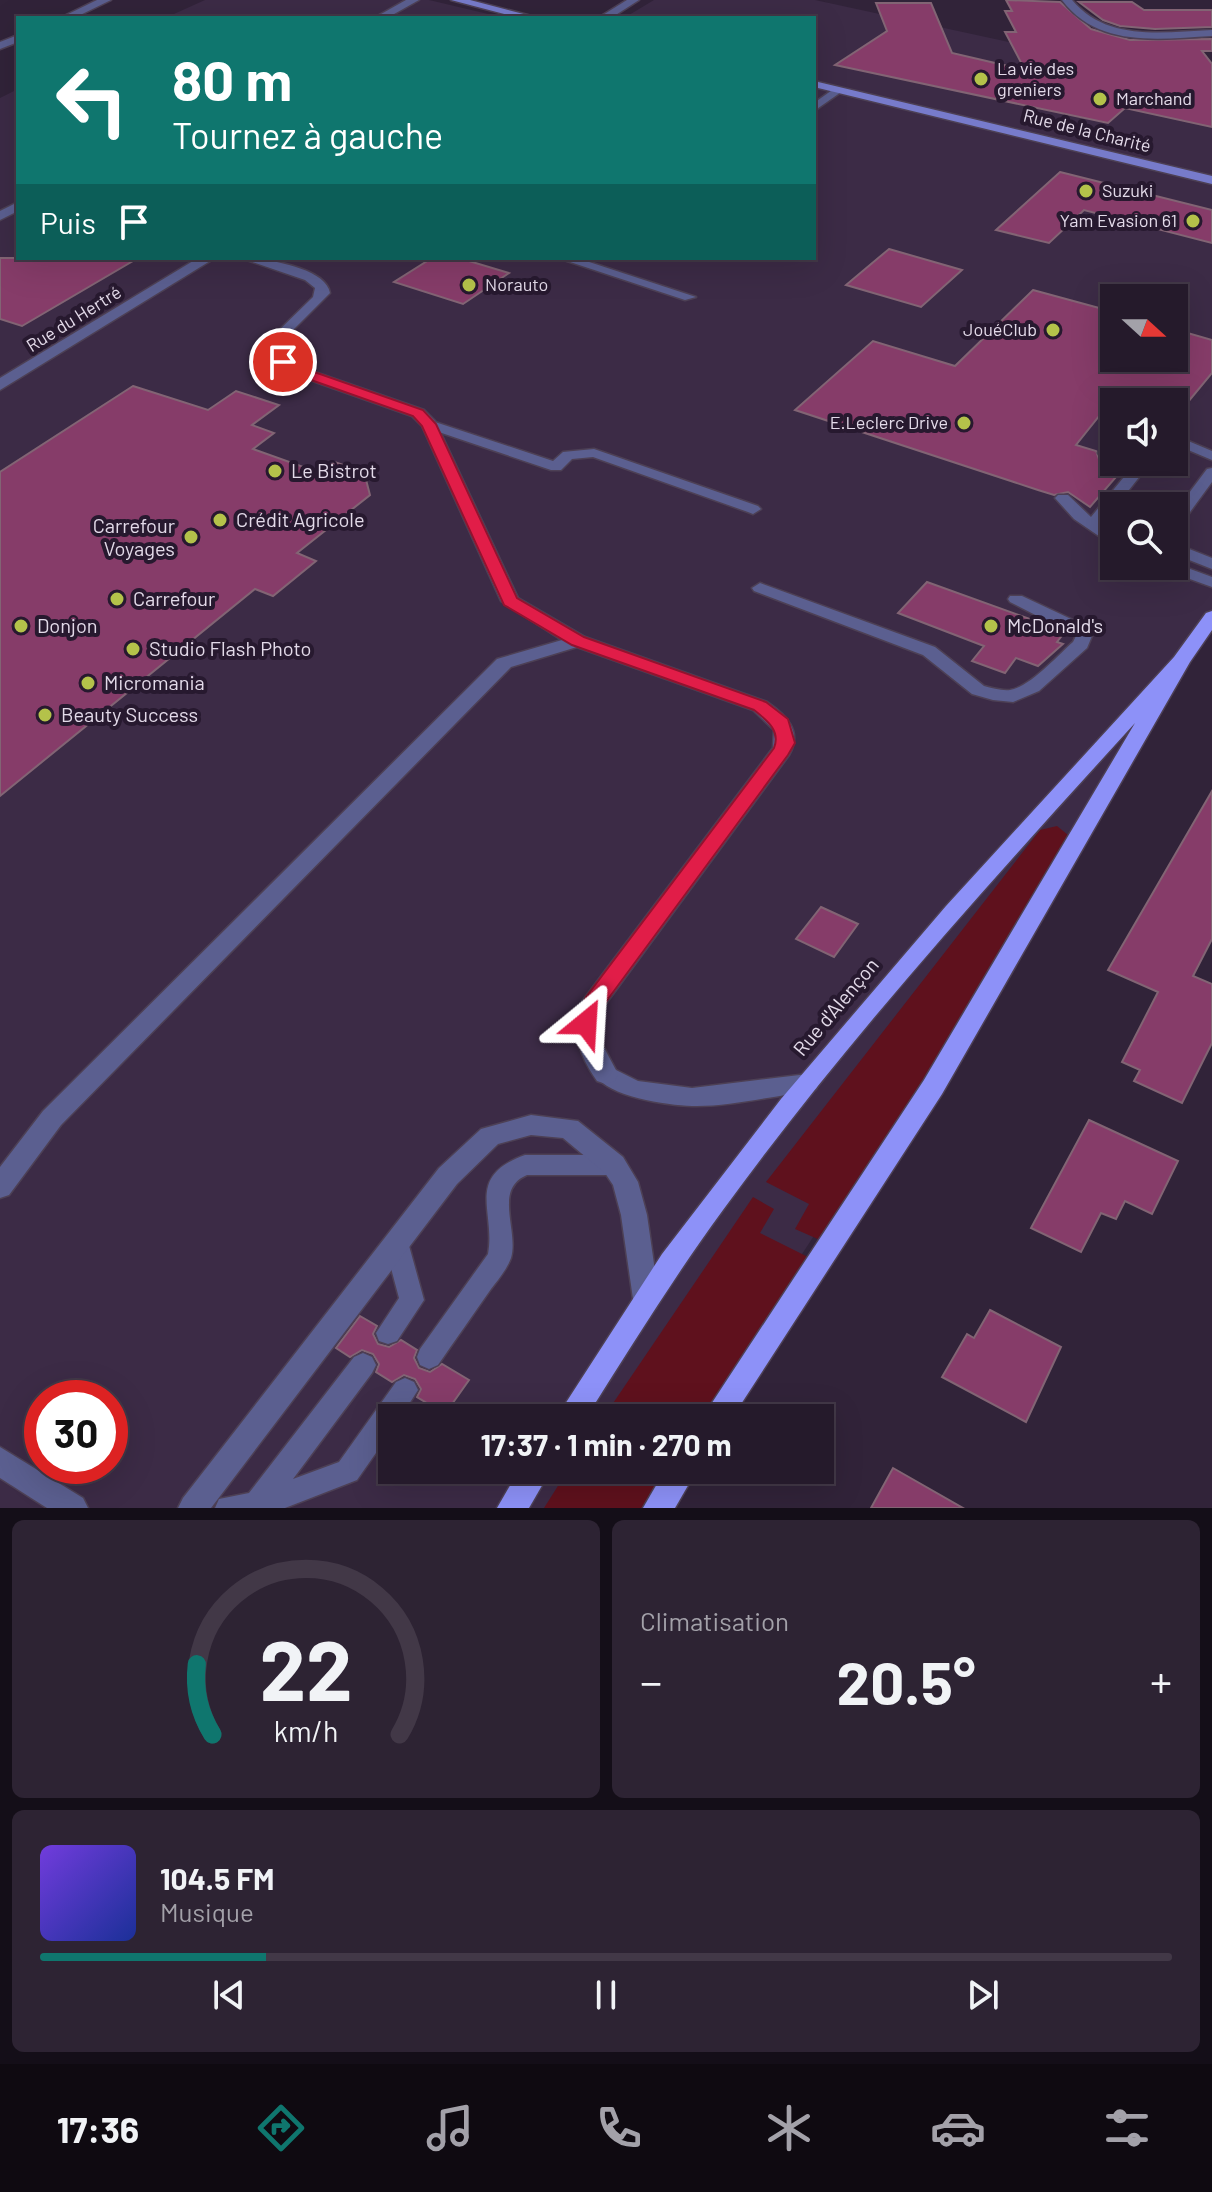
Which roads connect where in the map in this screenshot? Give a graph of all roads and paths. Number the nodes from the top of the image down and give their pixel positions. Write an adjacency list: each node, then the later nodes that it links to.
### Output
1 (106, 0): 6 (street)
2 (414, 0): 7 (street)
3 (456, 0): 8 (street)
4 (634, 0): 9 (street)
5 (1067, 0): 10 (street)
6 (70, 16)
7 (383, 16)
8 (525, 16)
9 (606, 16)
10 (1212, 33)
11 (816, 84): 12 (street, Rue de la Charité)
12 (839, 90): 13 (lane); 14 (street, Rue de la Charité)
13 (816, 107)
14 (1212, 180)
15 (205, 260): 19 (street, Rue du Hertré)
16 (255, 260): 20 (street)
17 (570, 260): 18 (lane)
18 (690, 297)
19 (3, 380)
20 (429, 424): 27 (lane); 37 (street)
21 (1188, 445): 22 (lane)
22 (1212, 456)
23 (1212, 472): 26 (lane)
24 (1133, 476): 28 (lane)
25 (1063, 498): 28 (lane)
26 (1188, 505)
27 (753, 509)
28 (1093, 525): 29 (lane)
29 (1100, 530)
30 (1188, 554): 31 (lane)
31 (1212, 564)
32 (1188, 573): 33 (lane)
33 (1212, 582)
34 (760, 588): 35 (lane)
35 (1016, 599)
36 (1212, 617): 38 (main road, Rue d'Alençon)
37 (578, 641): 39 (street); 42 (street)
38 (1181, 661): 40 (main road, Rue d'Alençon); 50 (main road, Rue d'Alençon)
39 (606, 1074): 40 (lane)
40 (808, 1083): 44 (main road, Rue d'Alençon)
41 (614, 1165): 43 (street); 44 (street); 46 (lane)
42 (0, 1187)
43 (396, 1242): 45 (lane); 56 (street)
44 (646, 1299): 49 (main road, Rue d'Alençon)
45 (388, 1333)
46 (429, 1357)
47 (363, 1365): 54 (lane)
48 (405, 1390): 54 (lane)
49 (579, 1404)
50 (725, 1404)
51 (0, 1461): 55 (street)
52 (527, 1484): 58 (main road)
53 (673, 1484): 59 (main road)
54 (256, 1506): 57 (lane)
55 (73, 1508)
56 (193, 1508)
57 (228, 1508)
58 (512, 1508)
59 (658, 1508)

